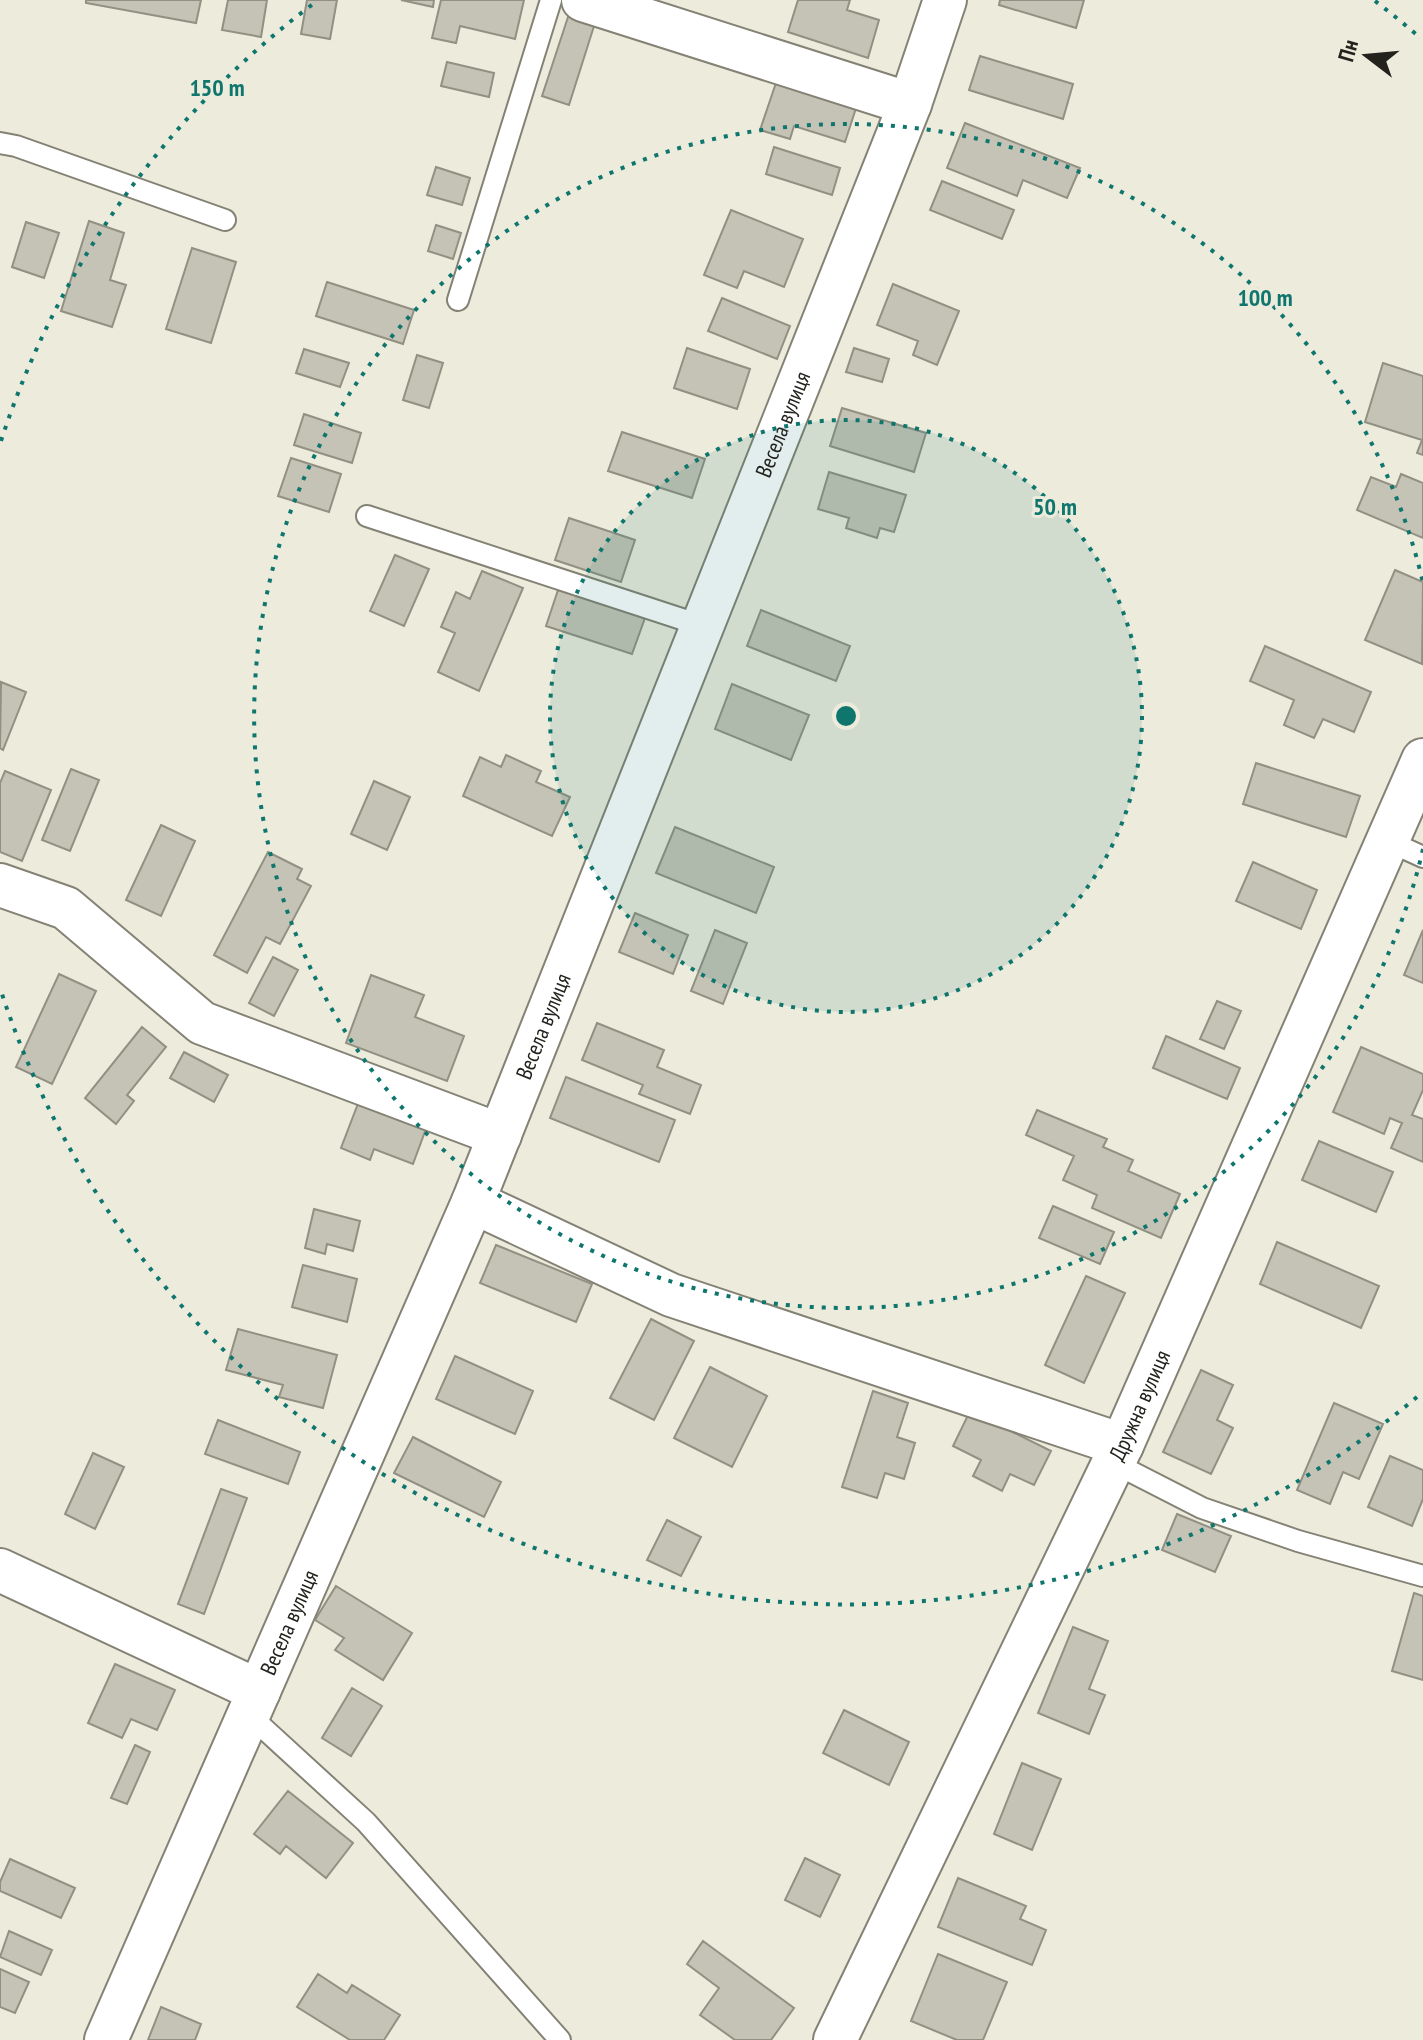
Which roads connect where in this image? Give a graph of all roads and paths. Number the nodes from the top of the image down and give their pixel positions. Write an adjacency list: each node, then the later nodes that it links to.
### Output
1 (551, 0): 7 (lane)
2 (583, 0): 4 (street)
3 (945, 0): 4 (street, Весела вулиця)
4 (910, 104): 9 (street, Весела вулиця)
5 (0, 143): 6 (lane)
6 (225, 220)
7 (458, 300)
8 (367, 516): 9 (lane)
9 (703, 626): 13 (street, Весела вулиця)
10 (1423, 760): 11 (street, Дружна вулиця)
11 (1406, 849): 15 (street, Дружна вулиця)
12 (0, 885): 13 (street)
13 (500, 1135): 14 (street, Весела вулиця)
14 (473, 1202): 15 (street); 18 (street, Весела вулиця)
15 (1118, 1454): 17 (lane); 21 (street, Дружна вулиця)
16 (0, 1570): 18 (street)
17 (1423, 1576)
18 (254, 1702): 19 (street, Весела вулиця); 20 (lane)
19 (106, 2040)
20 (560, 2040)
21 (835, 2040)

